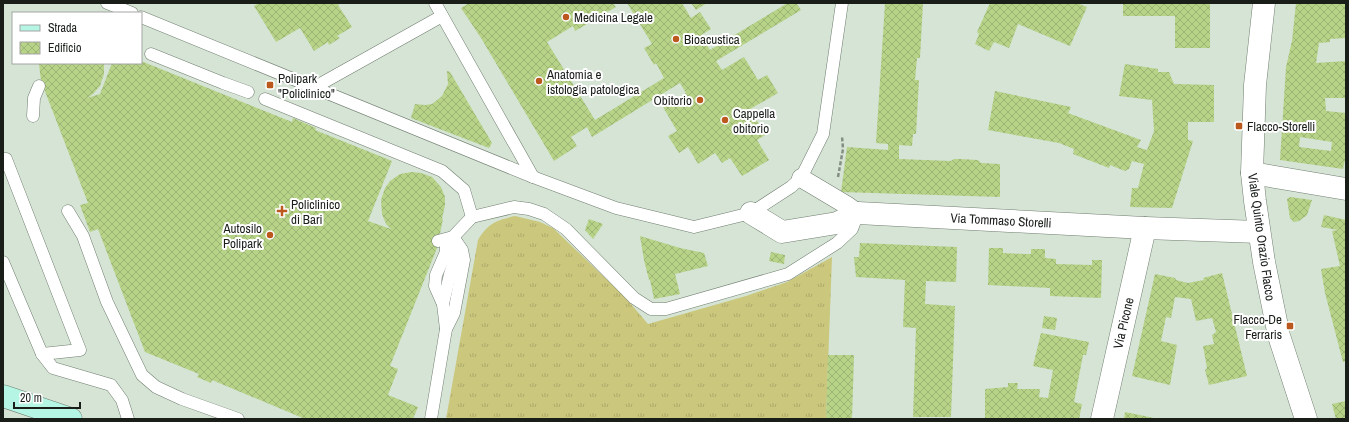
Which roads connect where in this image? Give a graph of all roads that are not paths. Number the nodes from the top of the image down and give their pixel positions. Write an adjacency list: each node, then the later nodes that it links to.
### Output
1 (107, 3): 5 (lane)
2 (434, 3): 6 (lane)
3 (842, 3): 17 (lane)
4 (1264, 3): 15 (street, Viale Quinto Orazio Flacco)
5 (130, 12)
6 (442, 16): 10 (lane); 16 (lane)
7 (142, 17): 10 (lane)
8 (151, 54): 11 (lane)
9 (39, 86): 13 (lane)
10 (315, 87): 16 (lane)
11 (248, 92)
12 (265, 98): 22 (lane)
13 (34, 116)
14 (3, 159): 28 (lane)
15 (1252, 173): 18 (street); 24 (street, Viale Quinto Orazio Flacco)
16 (533, 177): 20 (lane)
17 (801, 178): 20 (lane); 21 (street)
18 (1346, 189)
19 (68, 211): 32 (lane)
20 (751, 213): 21 (street, Via Tommaso Storelli)
21 (858, 213): 22 (lane); 23 (street, Via Tommaso Storelli)
22 (472, 217): 25 (lane)
23 (1145, 228): 24 (street, Via Tommaso Storelli); 34 (street, Via Picone)
24 (1259, 232): 35 (street, Viale Quinto Orazio Flacco)
25 (446, 239): 27 (lane); 27 (lane)
26 (3, 262): 28 (lane)
27 (446, 329): 33 (lane)
28 (42, 354): 31 (lane)
29 (3, 396): 30 (main road)
30 (71, 419)
31 (128, 419)
32 (238, 419)
33 (431, 419)
34 (1102, 419)
35 (1306, 419)

